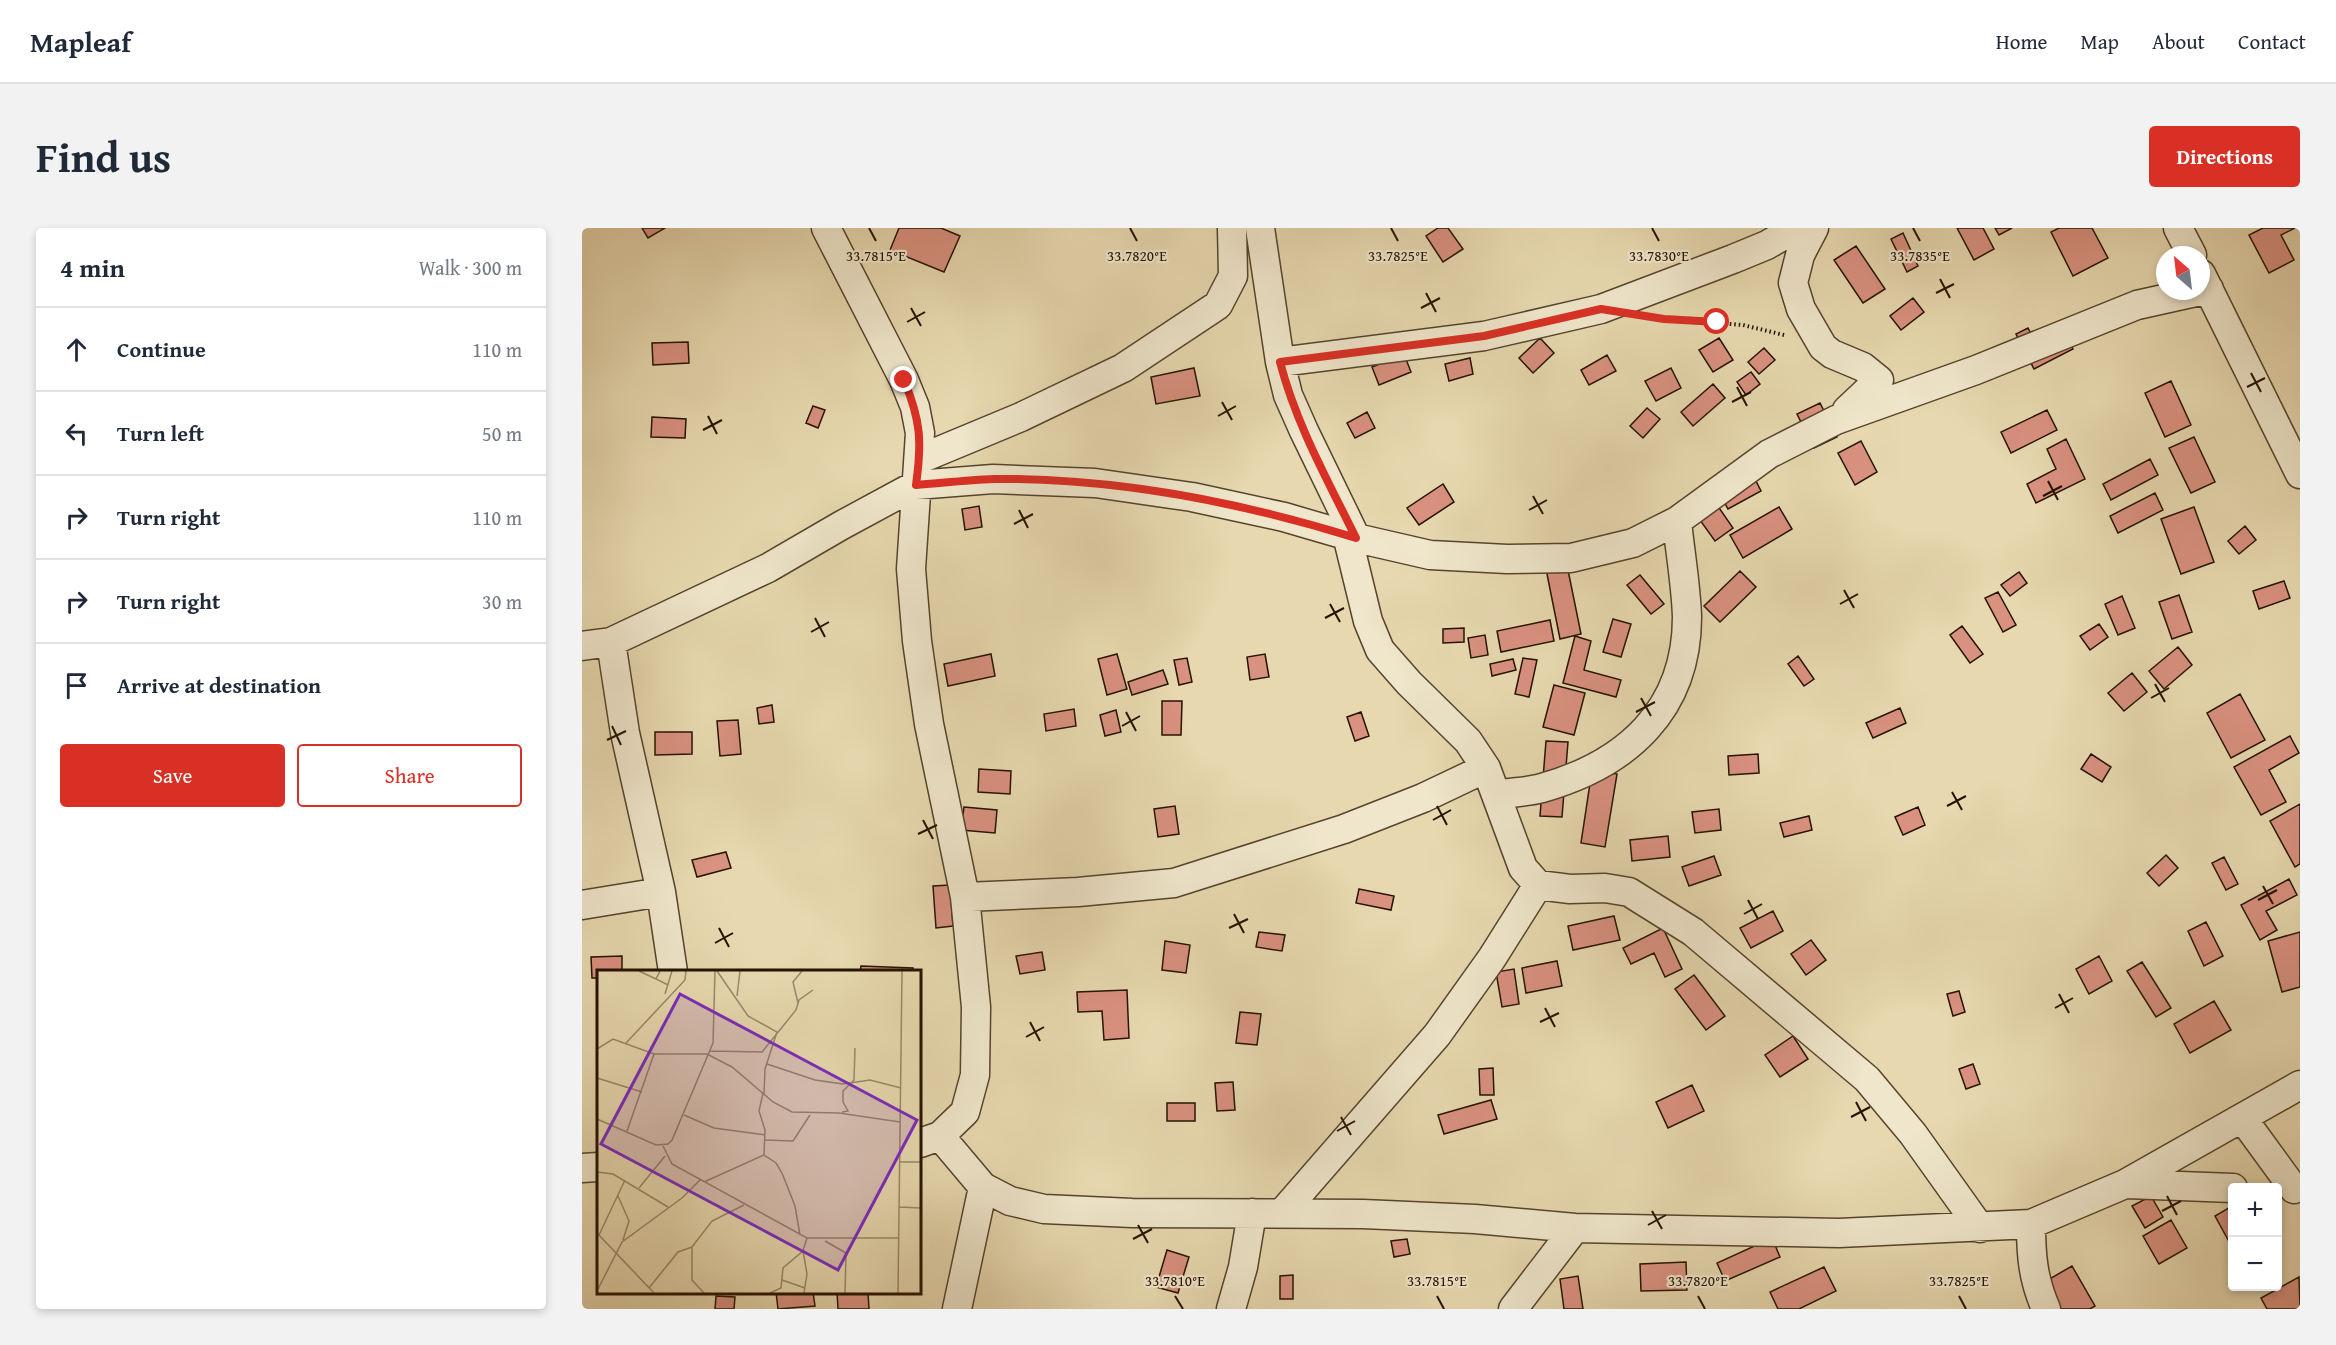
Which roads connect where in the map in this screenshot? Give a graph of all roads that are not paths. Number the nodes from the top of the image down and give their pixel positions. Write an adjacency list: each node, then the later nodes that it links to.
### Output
1 (826, 228): 12 (street)
2 (1232, 228): 12 (street)
3 (1260, 228): 10 (street)
4 (1796, 228): 10 (street)
5 (1814, 228): 11 (street)
6 (2178, 228): 7 (street)
7 (2187, 246)
8 (2210, 291): 13 (street)
9 (2156, 298): 11 (street)
10 (1280, 362): 15 (street)
11 (1836, 420): 14 (street)
12 (918, 472): 15 (street); 16 (street); 22 (street)
13 (2300, 474)
14 (1677, 521): 15 (street); 19 (street)
15 (1352, 537): 18 (street)
16 (611, 642): 17 (street); 21 (street)
17 (582, 646)
18 (1486, 768): 19 (street); 22 (street)
19 (1497, 795): 20 (street)
20 (1538, 885): 35 (street); 38 (street)
21 (661, 892): 23 (street); 24 (street)
22 (965, 897): 27 (street)
23 (582, 905)
24 (673, 970)
25 (2300, 1085): 26 (street)
26 (2243, 1119): 30 (street); 33 (street)
27 (930, 1139): 31 (street)
28 (597, 1167): 29 (street)
29 (582, 1168)
30 (2125, 1184): 32 (street); 36 (street)
31 (983, 1187): 34 (street); 39 (street)
32 (2228, 1188)
33 (2290, 1194)
34 (1252, 1213): 35 (street); 40 (street)
35 (1282, 1213): 37 (street)
36 (2031, 1224): 38 (street); 42 (street)
37 (1575, 1228): 38 (street); 41 (street)
38 (1980, 1228)
39 (957, 1309)
40 (1231, 1309)
41 (1513, 1309)
42 (2046, 1309)

